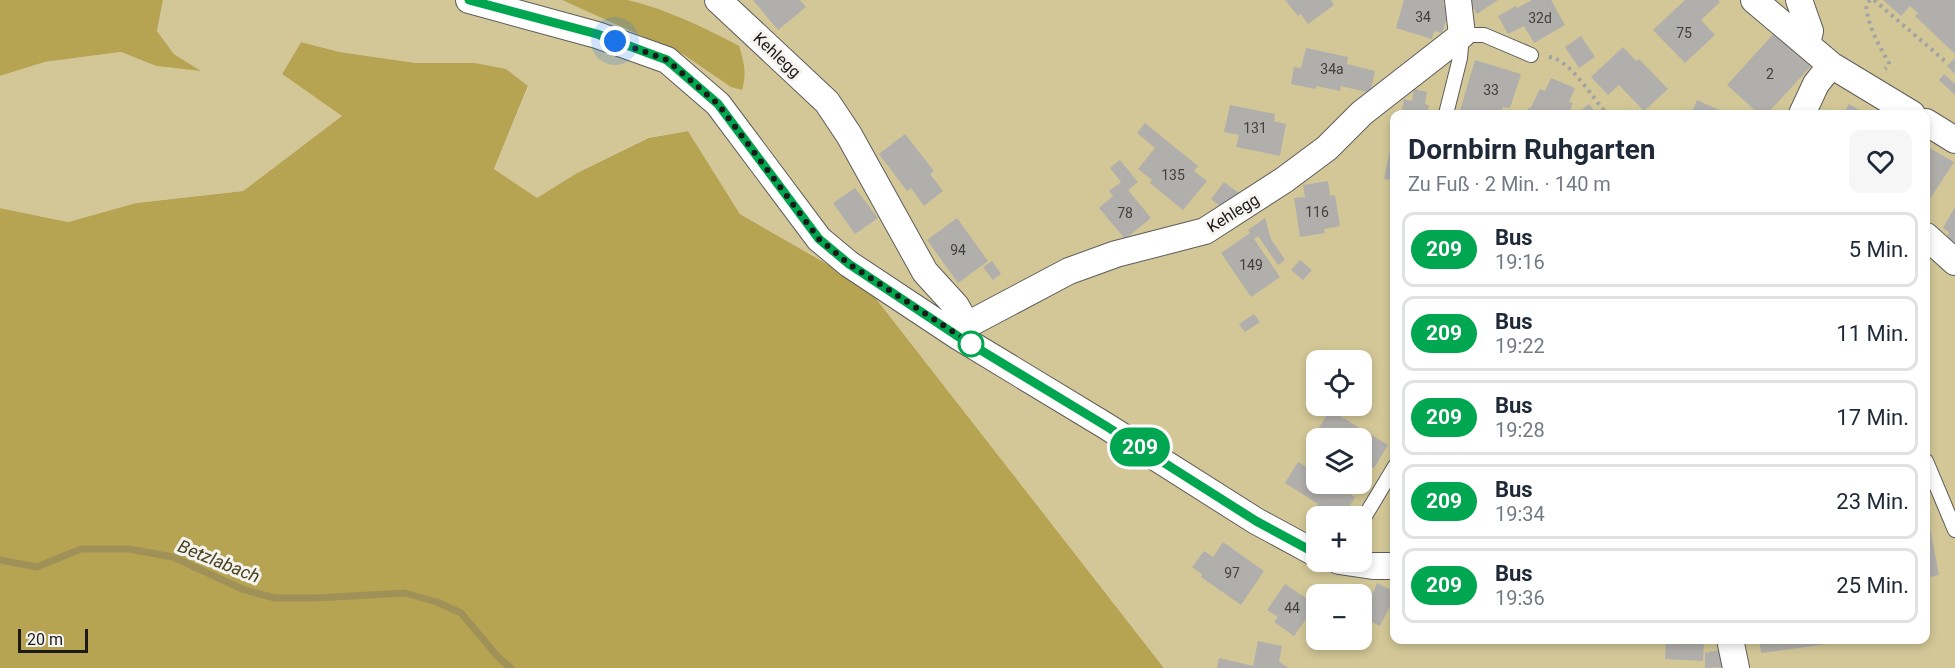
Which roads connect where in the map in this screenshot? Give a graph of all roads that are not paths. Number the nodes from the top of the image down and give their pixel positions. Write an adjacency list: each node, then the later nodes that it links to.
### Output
1 (469, 0): 17 (street, Kehlegg)
2 (718, 0): 17 (street, Kehlegg)
3 (1458, 0): 6 (street)
4 (1754, 0): 7 (street)
5 (1799, 0): 7 (street)
6 (1462, 35): 8 (lane); 10 (lane); 17 (street, Kehlegg)
7 (1807, 44): 9 (street)
8 (1532, 56)
9 (1831, 65): 11 (street); 12 (street)
10 (1447, 110)
11 (1804, 110)
12 (1905, 110)
13 (1930, 124): 14 (street)
14 (1955, 140)
15 (1930, 240): 16 (street)
16 (1955, 262)
17 (963, 331): 22 (street, Kehlegg)
18 (1930, 471): 21 (lane)
19 (1390, 474): 20 (lane)
20 (1371, 506)
21 (1955, 530)
22 (1306, 548)
23 (1372, 566): 24 (street)
24 (1390, 566)
25 (1731, 644): 26 (street)
26 (1736, 668)

